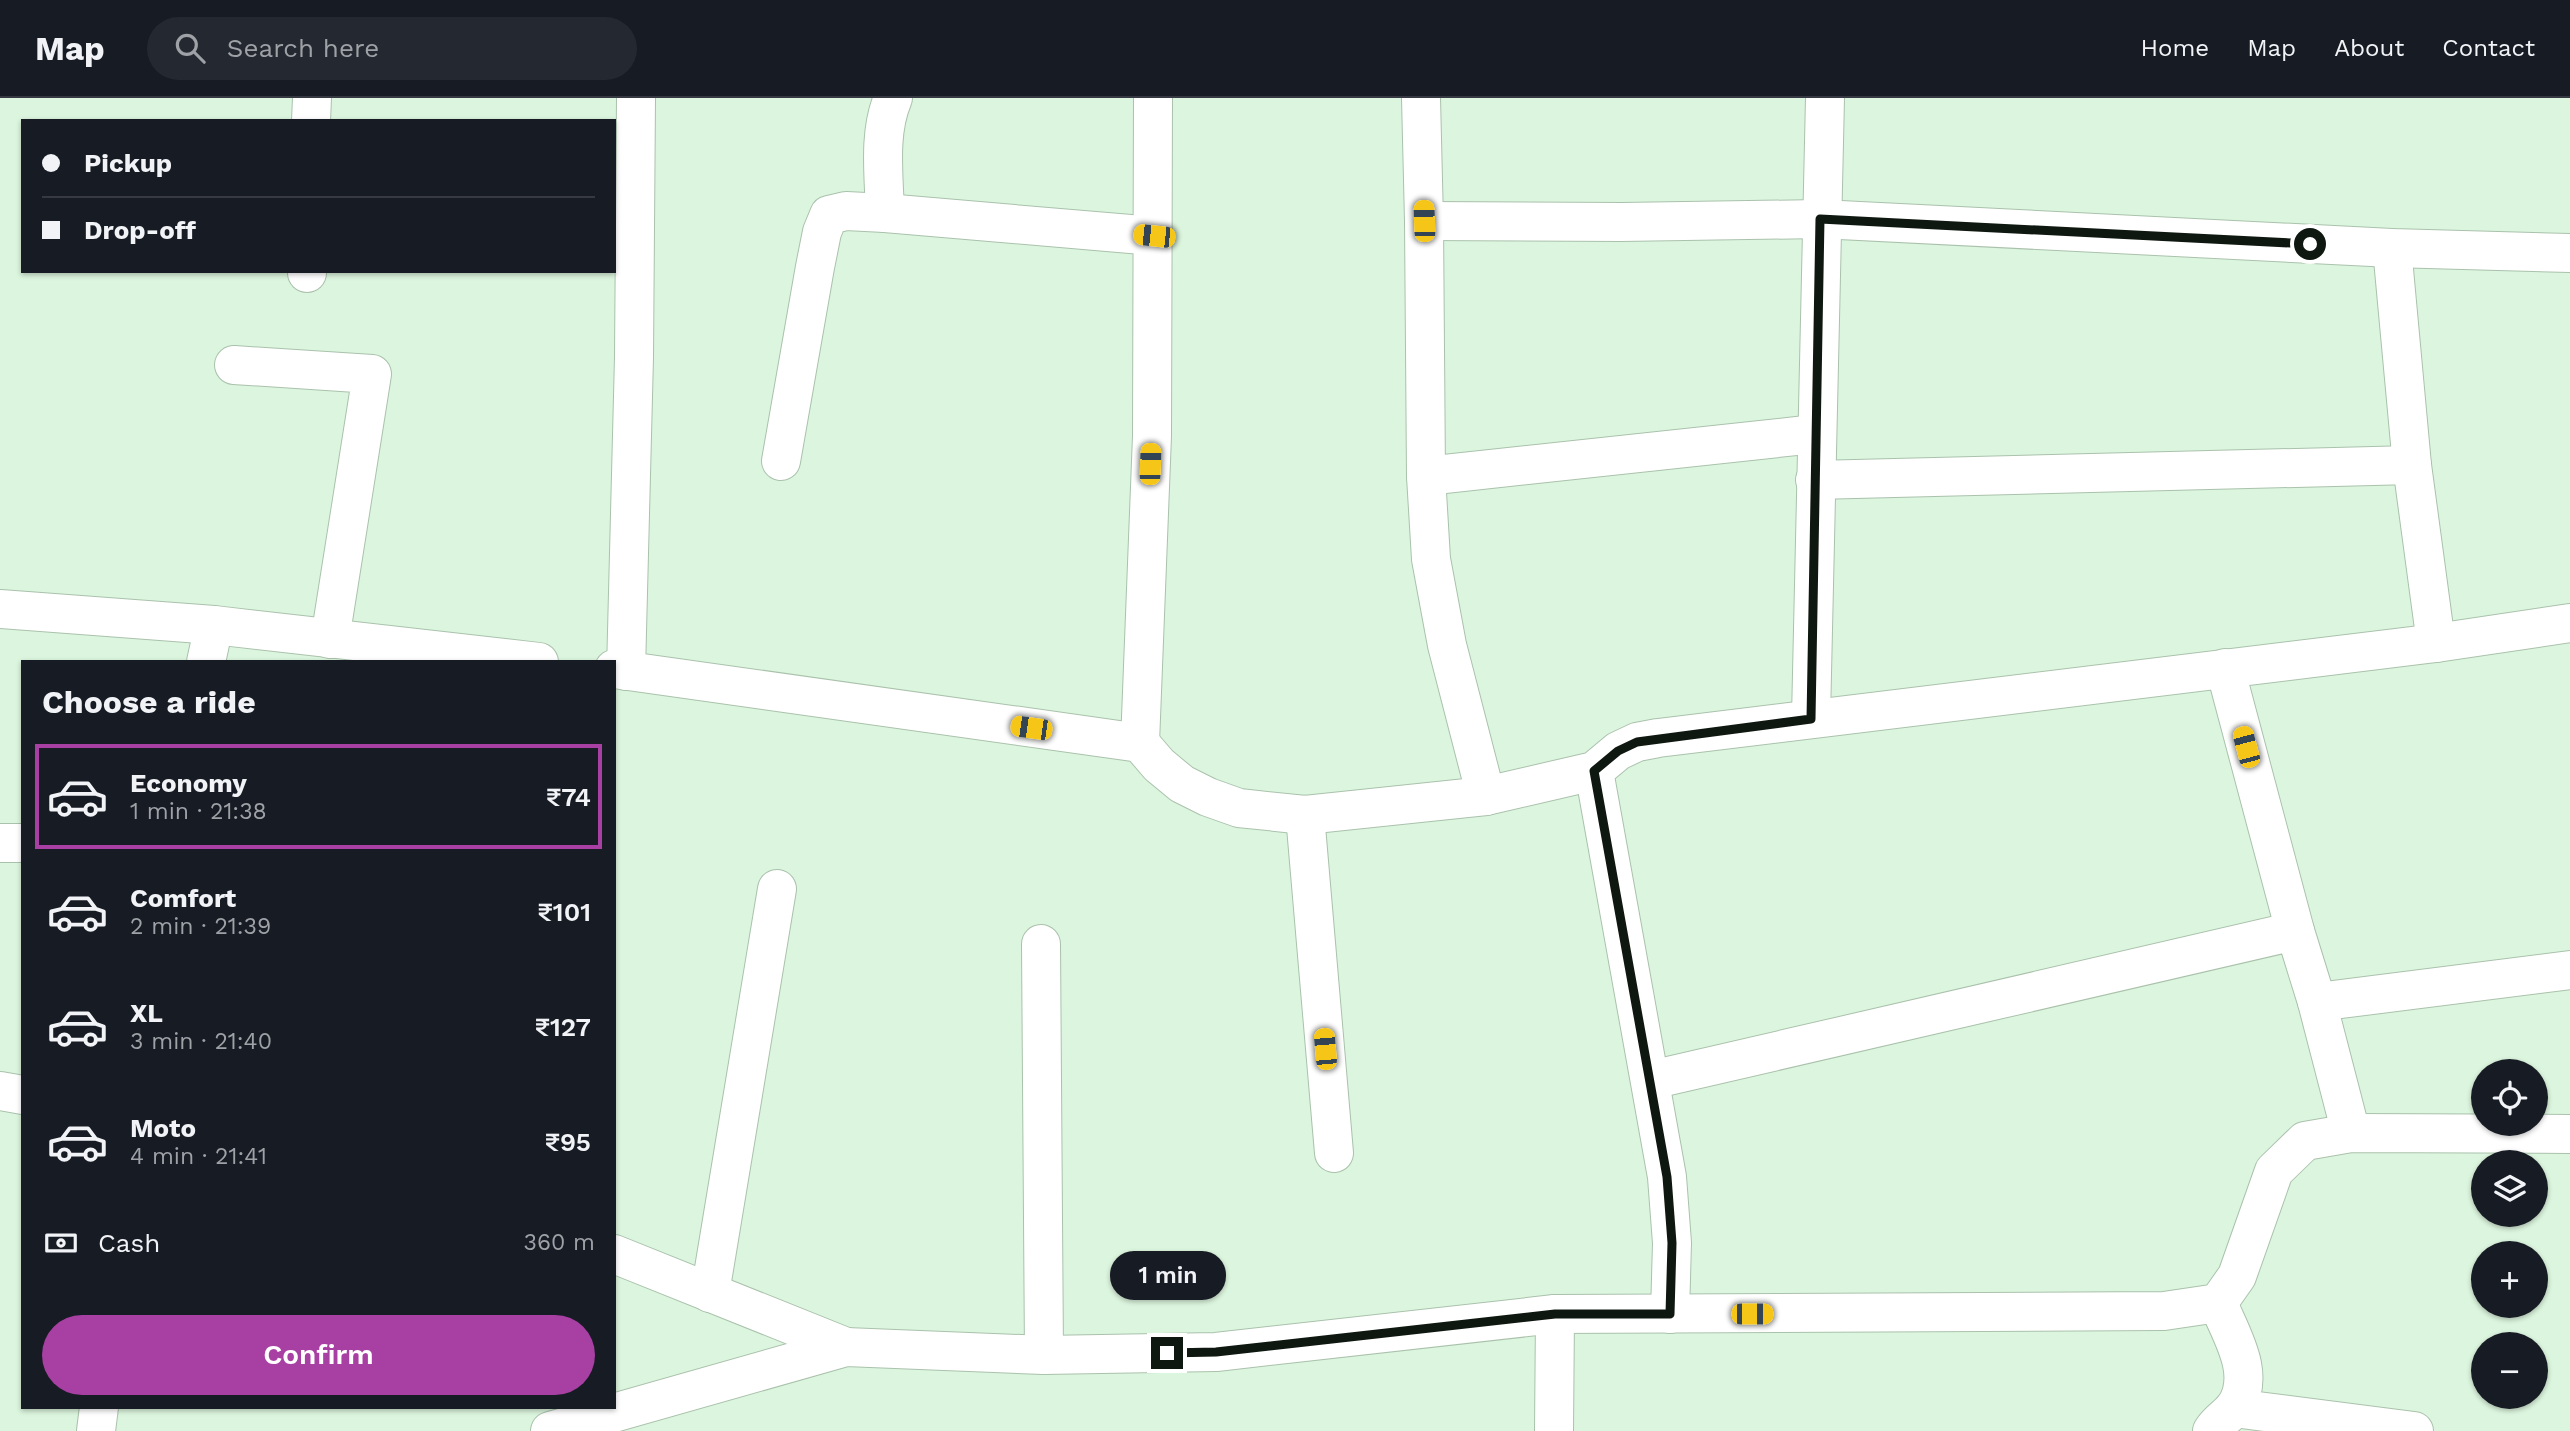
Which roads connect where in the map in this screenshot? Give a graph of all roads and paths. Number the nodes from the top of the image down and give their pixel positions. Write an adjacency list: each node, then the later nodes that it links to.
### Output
1 (312, 98): 7 (street)
2 (636, 98): 27 (street)
3 (893, 98): 8 (street)
4 (1153, 98): 11 (street)
5 (1421, 98): 10 (street)
6 (1825, 98): 9 (street)
7 (311, 119)
8 (885, 213): 11 (street); 16 (street)
9 (1820, 219): 10 (street); 12 (street); 15 (street)
10 (1424, 221): 18 (street)
11 (1154, 236): 29 (street)
12 (2392, 248): 13 (street); 17 (street)
13 (2570, 253)
14 (234, 365): 22 (street)
15 (1815, 434): 18 (street); 19 (street)
16 (781, 461)
17 (2412, 466): 19 (street); 24 (street)
18 (1426, 476): 31 (street)
19 (1815, 480): 28 (street)
20 (0, 609): 23 (street)
21 (2570, 623): 24 (street)
22 (330, 639): 23 (street); 25 (street)
23 (210, 643)
24 (2436, 643): 26 (street)
25 (521, 660)
26 (2225, 667): 28 (street); 36 (street)
27 (620, 670): 29 (street)
28 (1811, 719): 30 (street)
29 (1140, 743): 32 (street)
30 (1594, 771): 31 (street); 40 (street)
31 (1486, 796): 32 (street)
32 (1305, 815): 45 (street)
33 (21, 843): 34 (street)
34 (0, 844)
35 (777, 889): 47 (street)
36 (2295, 931): 39 (street); 40 (street)
37 (1041, 944): 52 (street)
38 (2570, 970): 39 (street)
39 (2317, 1002): 43 (street)
40 (1651, 1080): 50 (street)
41 (0, 1091): 42 (street)
42 (21, 1095)
43 (2351, 1133): 44 (street); 48 (street)
44 (2570, 1134)
45 (1334, 1153)
46 (616, 1255): 47 (street)
47 (710, 1293): 51 (street)
48 (2218, 1303): 50 (street); 54 (street)
49 (1555, 1314): 50 (street); 52 (street); 57 (street)
50 (1670, 1314)
51 (846, 1347): 52 (street); 56 (street)
52 (1044, 1355)
53 (99, 1409): 55 (street)
54 (2223, 1419): 58 (street)
55 (96, 1431)
56 (550, 1431)
57 (1554, 1431)
58 (2414, 1431)

